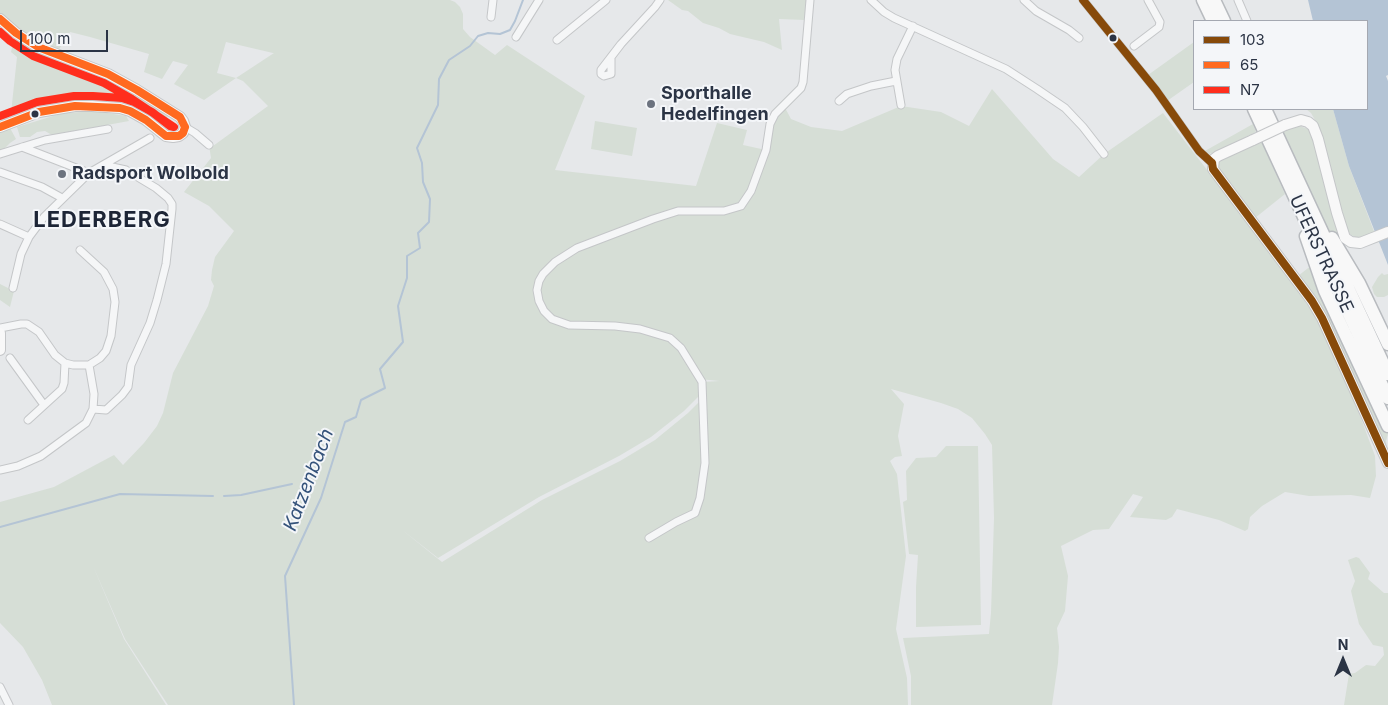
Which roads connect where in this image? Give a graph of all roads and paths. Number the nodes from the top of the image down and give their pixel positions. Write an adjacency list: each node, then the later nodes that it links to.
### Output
1 (492, 0): 13 (street)
2 (538, 0): 19 (street)
3 (606, 0): 21 (street)
4 (660, 0): 23 (street)
5 (810, 0): 64 (street)
6 (871, 0): 18 (street)
7 (1024, 0): 20 (street)
8 (1148, 0): 22 (street)
9 (1203, 0): 15 (highway)
10 (1214, 0): 16 (highway)
11 (1238, 0): 17 (street)
12 (1086, 1): 37 (street)
13 (492, 17)
14 (0, 19): 30 (street)
15 (1213, 20)
16 (1224, 20)
17 (1247, 20)
18 (913, 26): 24 (street); 36 (street)
19 (516, 37)
20 (1079, 38)
21 (557, 40)
22 (1134, 46)
23 (611, 57)
24 (896, 81): 25 (street); 26 (street)
25 (838, 101)
26 (901, 105)
27 (1254, 110): 43 (highway, UFERSTRASSE)
28 (1265, 110): 41 (highway, UFERSTRASSE)
29 (0, 127): 30 (street)
30 (185, 127): 33 (street)
31 (108, 129): 34 (street)
32 (150, 138): 38 (street)
33 (210, 145)
34 (21, 147): 35 (street); 40 (street)
35 (0, 154)
36 (1104, 154)
37 (1212, 163): 45 (street, bridge); 62 (street)
38 (103, 165): 40 (street); 59 (street)
39 (0, 172): 42 (street)
40 (89, 173): 42 (street)
41 (1300, 185): 51 (highway); 56 (highway, UFERSTRASSE)
42 (62, 198): 46 (street)
43 (1298, 204): 57 (highway, UFERSTRASSE); 61 (highway)
44 (0, 224): 46 (street)
45 (1388, 232)
46 (29, 237): 48 (street)
47 (80, 250): 55 (street)
48 (13, 288)
49 (0, 328): 54 (street)
50 (0, 333): 52 (street)
51 (1388, 344)
52 (0, 350)
53 (10, 358): 58 (street)
54 (65, 363): 55 (street); 58 (street)
55 (89, 365): 59 (street)
56 (1388, 374)
57 (1388, 398)
58 (44, 405): 60 (street)
59 (93, 409): 63 (street)
60 (28, 420)
61 (1388, 426)
62 (1388, 463)
63 (0, 470)
64 (649, 538)
65 (0, 687): 66 (street)
66 (9, 705)

